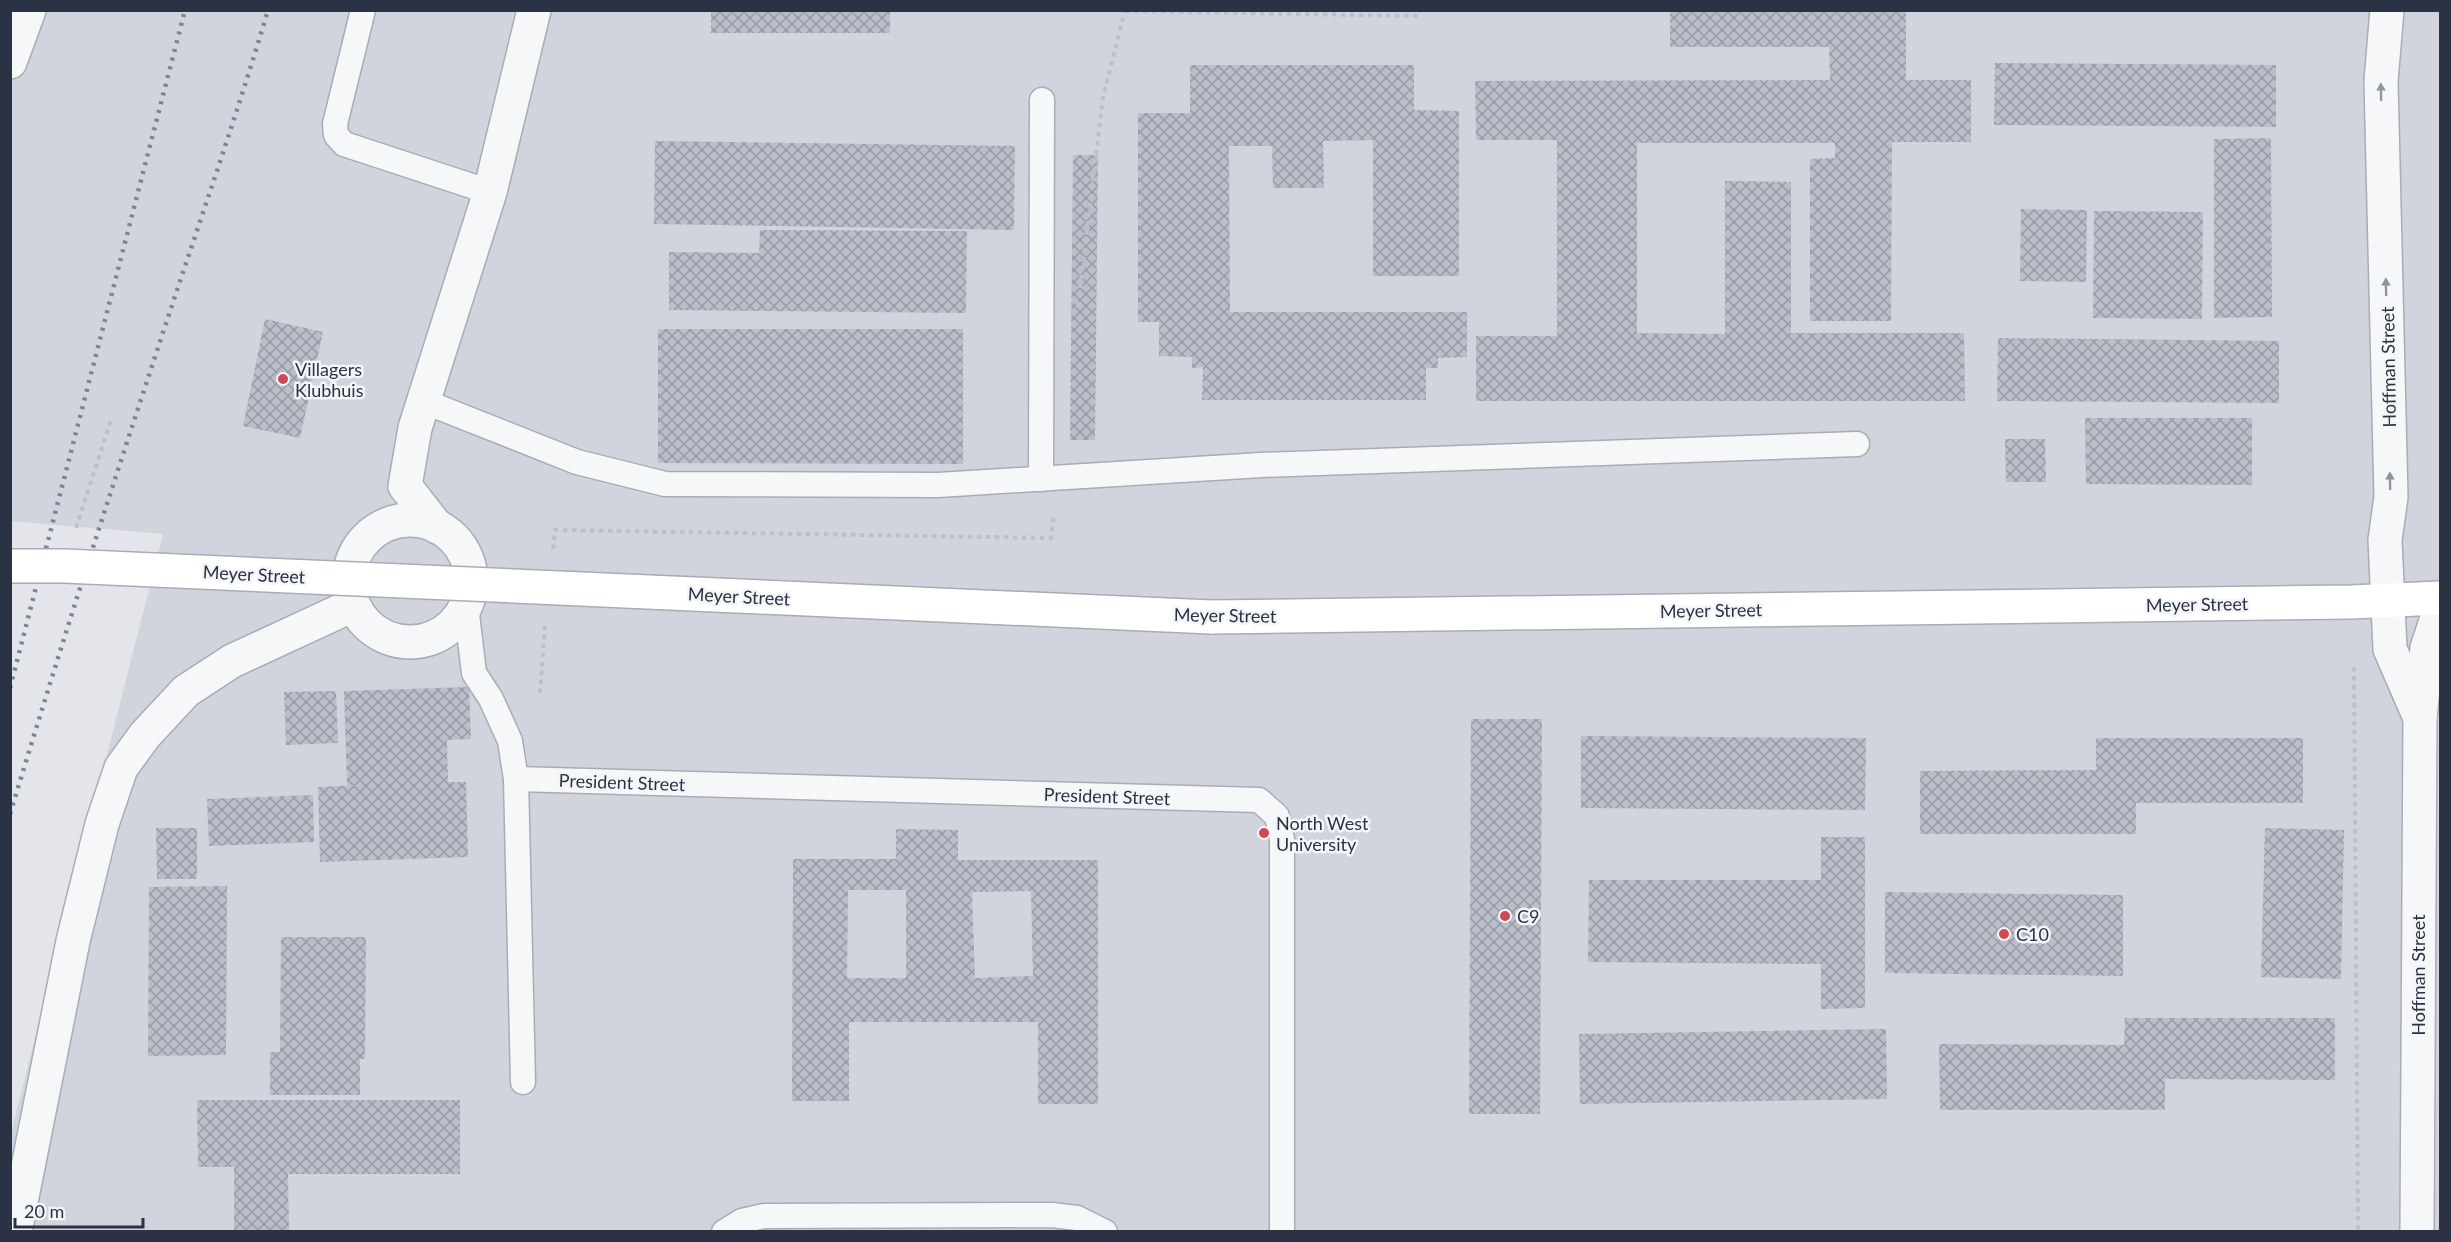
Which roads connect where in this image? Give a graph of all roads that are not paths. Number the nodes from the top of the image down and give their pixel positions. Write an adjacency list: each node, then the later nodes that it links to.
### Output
1 (28, 10): 5 (street)
2 (363, 10): 7 (lane)
3 (534, 10): 7 (street)
4 (2387, 10): 14 (street, Hoffman Street, one-way to 4)
5 (10, 62)
6 (1042, 100): 10 (lane)
7 (490, 192): 8 (street)
8 (423, 401): 10 (lane); 11 (street)
9 (1857, 444): 10 (lane)
10 (1041, 479)
11 (437, 526): 15 (street); 16 (street)
12 (10, 566): 14 (street, Meyer Street, bridge)
13 (2440, 598): 14 (street, Meyer Street)
14 (2388, 601): 18 (street, Hoffman Street)
15 (353, 605): 16 (street); 21 (street)
16 (466, 606): 19 (lane)
17 (2440, 609): 18 (street, Hoffman Street)
18 (2420, 718): 25 (street, Hoffman Street)
19 (516, 779): 20 (lane); 24 (lane, President Street)
20 (523, 1082)
21 (15, 1232)
22 (724, 1232): 23 (lane)
23 (1105, 1232)
24 (1282, 1232)
25 (2417, 1232)

